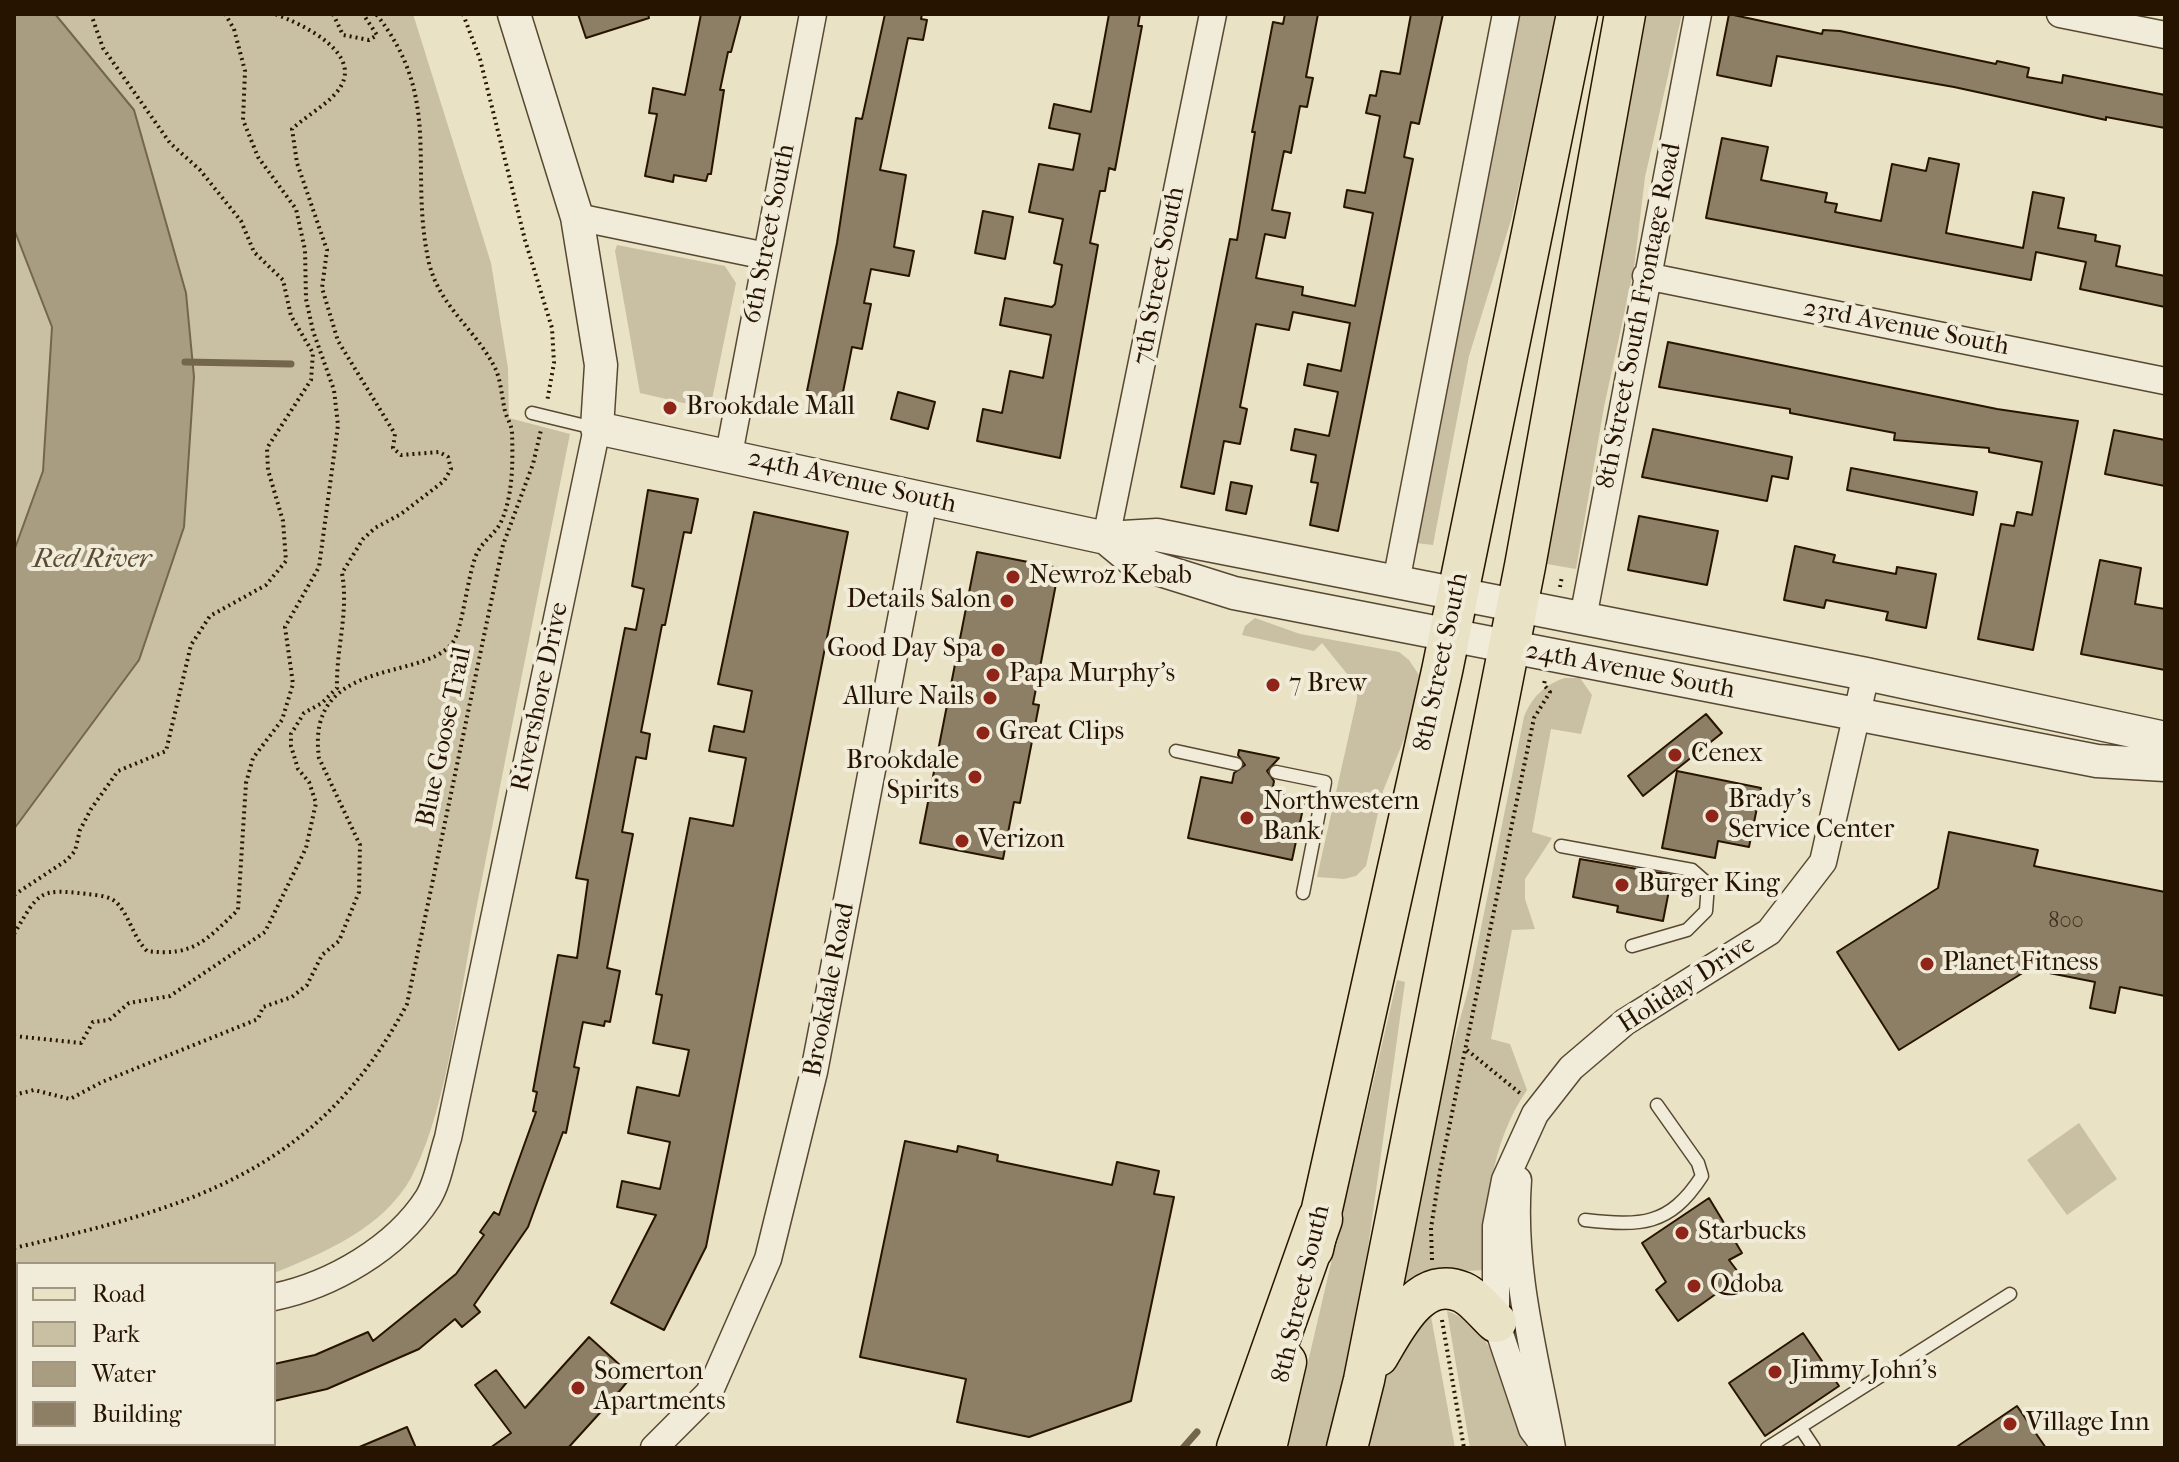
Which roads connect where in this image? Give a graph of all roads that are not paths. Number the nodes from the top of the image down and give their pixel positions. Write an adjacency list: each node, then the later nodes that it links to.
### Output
1 (514, 14): 10 (street, Rivershore Drive)
2 (813, 14): 11 (street, 6th Street South)
3 (1213, 14): 18 (street, 7th Street South)
4 (1506, 14): 19 (street)
5 (1577, 14): 20 (main road, 8th Street South)
6 (1625, 14): 21 (main road)
7 (1698, 14): 12 (street, 8th Street South Frontage Road)
8 (2060, 14): 9 (street)
9 (2165, 35)
10 (577, 217): 11 (street); 15 (street, Rivershore Drive)
11 (766, 256): 16 (street, 6th Street South)
12 (1646, 276): 13 (street, 23rd Avenue South); 22 (street, 8th Street South Frontage Road)
13 (2165, 381)
14 (538, 415): 15 (lane)
15 (597, 428): 16 (street, 24th Avenue South); 42 (street, Rivershore Drive)
16 (729, 454): 17 (street, 24th Avenue South)
17 (924, 499): 18 (street, 24th Avenue South); 46 (street, Brookdale Road)
18 (1106, 538): 19 (street, 24th Avenue South); 23 (street, 24th Avenue South)
19 (1396, 582): 20 (street, 24th Avenue South)
20 (1456, 595): 21 (street, 24th Avenue South); 23 (main road, 8th Street South)
21 (1517, 606): 22 (street, 24th Avenue South); 24 (main road)
22 (1583, 618): 25 (street, 24th Avenue South)
23 (1449, 636): 24 (street, 24th Avenue South); 39 (main road, 8th Street South)
24 (1507, 646): 27 (street, 24th Avenue South); 44 (main road)
25 (1866, 674): 26 (street, 24th Avenue South); 27 (street, Holiday Drive)
26 (2044, 710): 28 (street, 24th Avenue South); 29 (street)
27 (1857, 716): 29 (street, 24th Avenue South); 38 (street, Holiday Drive)
28 (2165, 738)
29 (2037, 750): 32 (street, 24th Avenue South)
30 (1176, 751): 31 (lane)
31 (1236, 764)
32 (2165, 765)
33 (1276, 772): 35 (lane)
34 (1561, 846): 36 (lane)
35 (1303, 893)
36 (1632, 946)
37 (1657, 1105): 40 (lane)
38 (1521, 1145): 43 (street, Holiday Drive); 50 (street, Holiday Drive)
39 (1320, 1219): 47 (highway); 48 (main road, 8th Street South)
40 (1585, 1220)
41 (2010, 1294): 45 (lane)
42 (276, 1296)
43 (1496, 1322): 44 (main road); 50 (street, Holiday Drive)
44 (1364, 1380): 49 (main road)
45 (1800, 1427): 51 (lane); 52 (lane)
46 (654, 1448)
47 (1239, 1448)
48 (1266, 1448)
49 (1347, 1448)
50 (1549, 1448)
51 (1767, 1448)
52 (1814, 1448)

